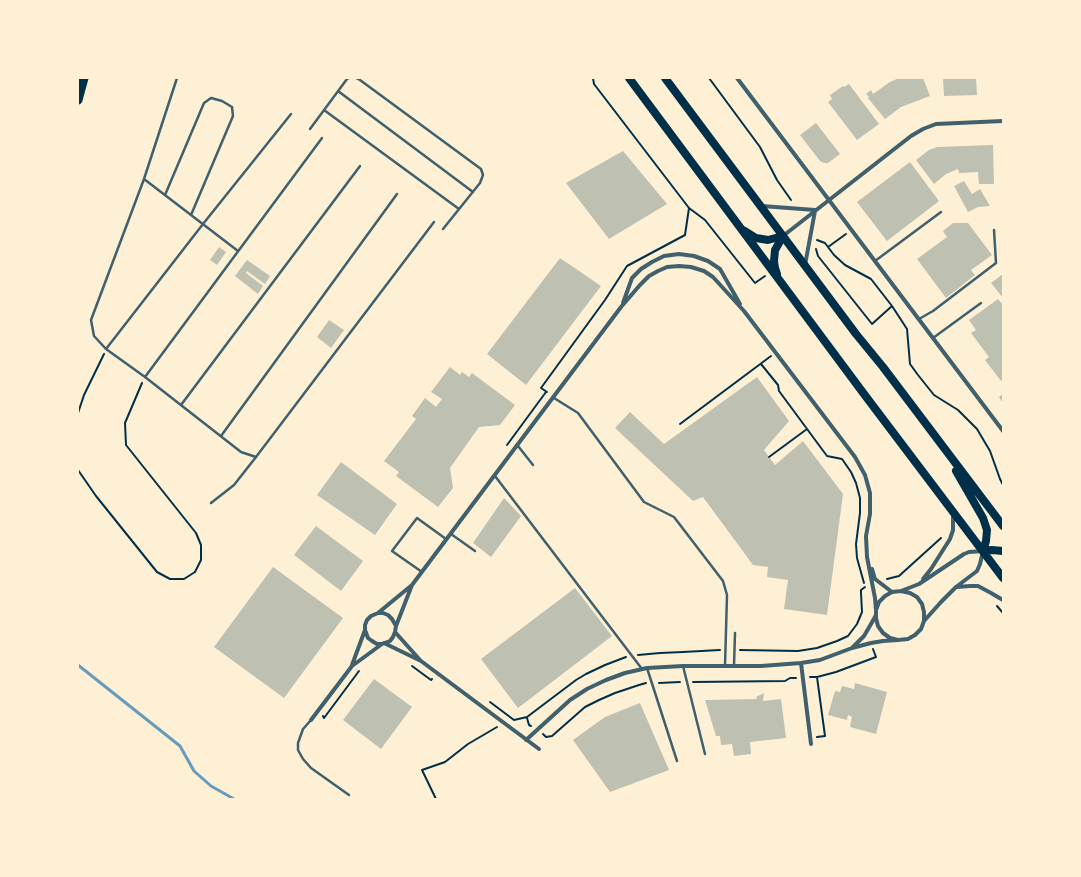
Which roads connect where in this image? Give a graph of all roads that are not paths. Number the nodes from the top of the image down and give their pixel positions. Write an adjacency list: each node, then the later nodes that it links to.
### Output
1 (84, 78): 10 (highway)
2 (91, 78): 10 (highway)
3 (177, 78): 17 (lane)
4 (350, 78): 9 (lane)
5 (356, 78): 18 (lane)
6 (629, 78): 30 (highway)
7 (665, 78): 22 (highway)
8 (737, 78): 21 (street)
9 (338, 91): 11 (lane); 18 (lane)
10 (79, 98)
11 (324, 110): 14 (lane); 23 (lane)
12 (290, 114): 28 (lane)
13 (1003, 122): 21 (street)
14 (310, 128)
15 (322, 138): 33 (lane)
16 (360, 166): 45 (lane)
17 (144, 180): 20 (lane); 42 (lane)
18 (473, 192): 23 (lane)
19 (397, 194): 47 (lane)
20 (165, 195): 26 (lane); 26 (lane)
21 (829, 199): 24 (street); 34 (street)
22 (761, 206): 24 (street); 32 (highway)
23 (459, 209): 29 (lane)
24 (815, 210): 32 (street); 35 (street)
25 (941, 212): 34 (lane)
26 (191, 215): 28 (lane)
27 (434, 222): 50 (lane)
28 (203, 224): 33 (lane); 42 (lane)
29 (443, 229)
30 (742, 230): 32 (highway); 36 (highway)
31 (994, 230): 40 (lane)
32 (783, 236): 35 (highway); 36 (highway)
33 (238, 251): 43 (lane)
34 (875, 261): 40 (street)
35 (805, 265): 49 (highway)
36 (783, 285): 53 (highway)
37 (981, 303): 41 (lane)
38 (621, 307): 39 (street); 39 (street); 44 (street)
39 (744, 311): 61 (street)
40 (919, 319): 41 (street)
41 (933, 338): 46 (street)
42 (106, 349): 43 (lane)
43 (145, 378): 45 (lane)
44 (554, 398): 48 (street); 84 (lane)
45 (181, 405): 47 (lane)
46 (1003, 431)
47 (221, 436): 50 (lane)
48 (518, 446): 51 (lane); 52 (street)
49 (942, 446): 55 (highway); 59 (highway)
50 (256, 457): 54 (lane)
51 (533, 465)
52 (495, 476): 56 (street); 86 (lane)
53 (940, 495): 59 (highway); 64 (street)
54 (211, 503)
55 (1003, 526)
56 (451, 534): 57 (street); 58 (lane)
57 (447, 540): 62 (street); 62 (lane)
58 (475, 551)
59 (983, 551): 60 (highway); 63 (highway); 64 (street); 66 (street)
60 (1003, 551)
61 (867, 557): 68 (street); 70 (street)
62 (422, 572): 65 (street)
63 (1003, 578)
64 (918, 584): 67 (street)
65 (412, 585): 71 (street); 73 (street)
66 (956, 587): 69 (street); 72 (street)
67 (901, 591): 68 (street); 72 (street)
68 (892, 592): 70 (street)
69 (1003, 600)
70 (876, 612): 77 (street); 79 (street)
71 (378, 613): 73 (street); 74 (street)
72 (924, 621): 77 (street)
73 (396, 626): 75 (street)
74 (365, 630): 78 (street); 82 (street)
75 (395, 632): 78 (street); 80 (street)
76 (735, 633): 85 (lane)
77 (898, 640): 79 (street)
78 (383, 643): 80 (street); 82 (street)
79 (852, 648): 81 (street)
80 (421, 661): 88 (street)
81 (801, 663): 85 (street); 89 (street)
82 (352, 666): 87 (street)
83 (683, 666): 84 (street); 86 (street); 91 (lane)
84 (725, 666): 85 (street)
85 (734, 666)
86 (644, 668): 88 (street); 92 (lane)
87 (311, 720): 93 (lane)
88 (526, 740): 90 (street)
89 (811, 744)
90 (539, 749)
91 (705, 754)
92 (677, 761)
93 (349, 795)

